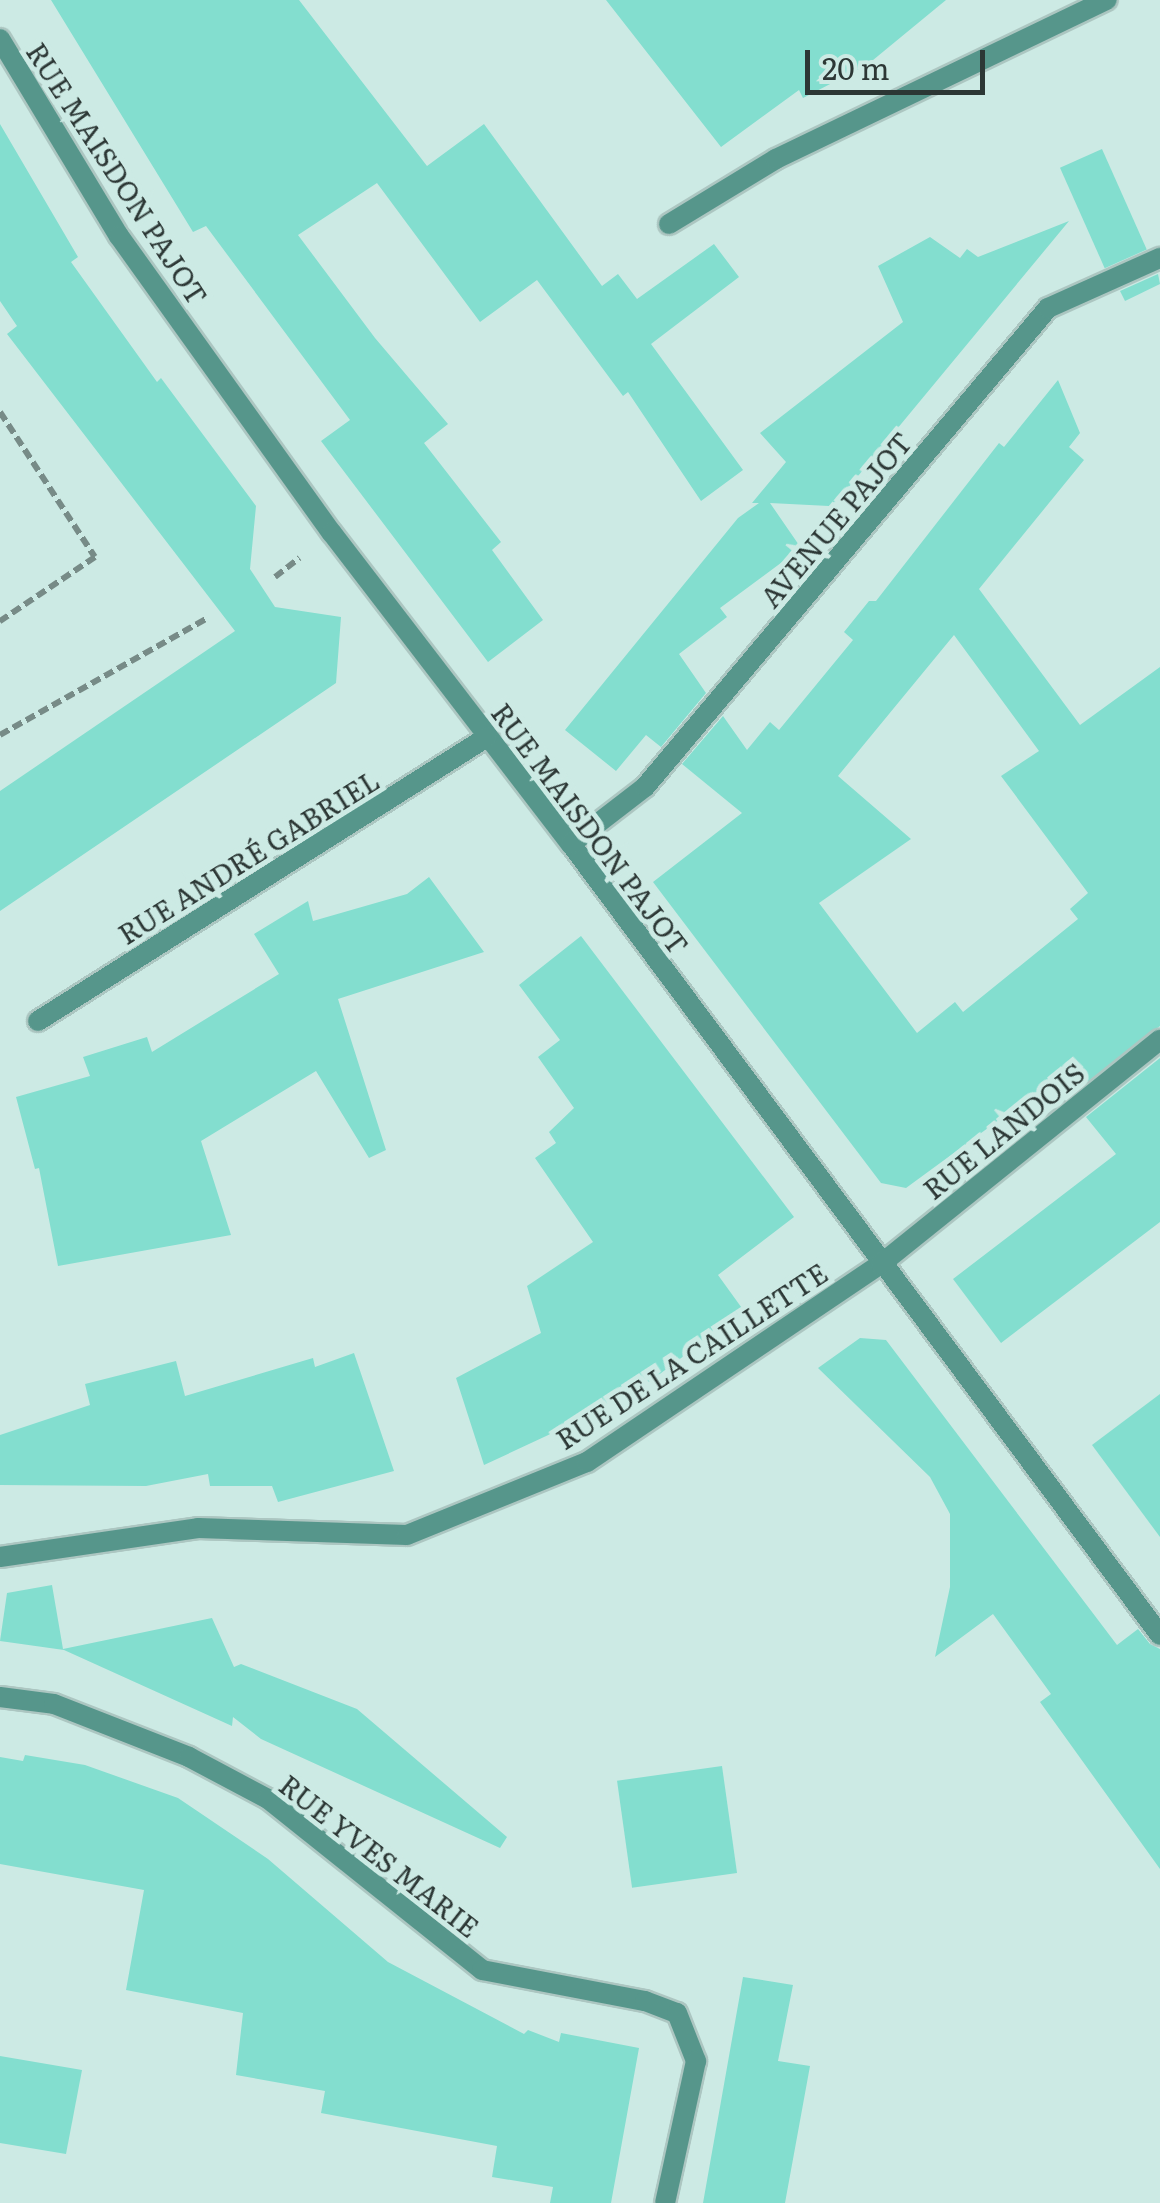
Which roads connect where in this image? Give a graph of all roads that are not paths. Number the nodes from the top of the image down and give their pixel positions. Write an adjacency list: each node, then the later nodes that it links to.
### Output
1 (1108, 0): 3 (street)
2 (0, 40): 5 (street, RUE MAISDON PAJOT)
3 (669, 224)
4 (1160, 258): 6 (street, AVENUE PAJOT)
5 (487, 737): 6 (street, RUE MAISDON PAJOT); 7 (street, RUE ANDRÉ GABRIEL)
6 (571, 844): 9 (street, RUE MAISDON PAJOT)
7 (38, 1021)
8 (1160, 1040): 9 (street, RUE LANDOIS)
9 (881, 1264): 10 (street, RUE DE LA CAILLETTE); 11 (street, RUE MAISDON PAJOT)
10 (0, 1557)
11 (1160, 1635)
12 (0, 1697): 13 (street, RUE YVES MARIE)
13 (665, 2203)

